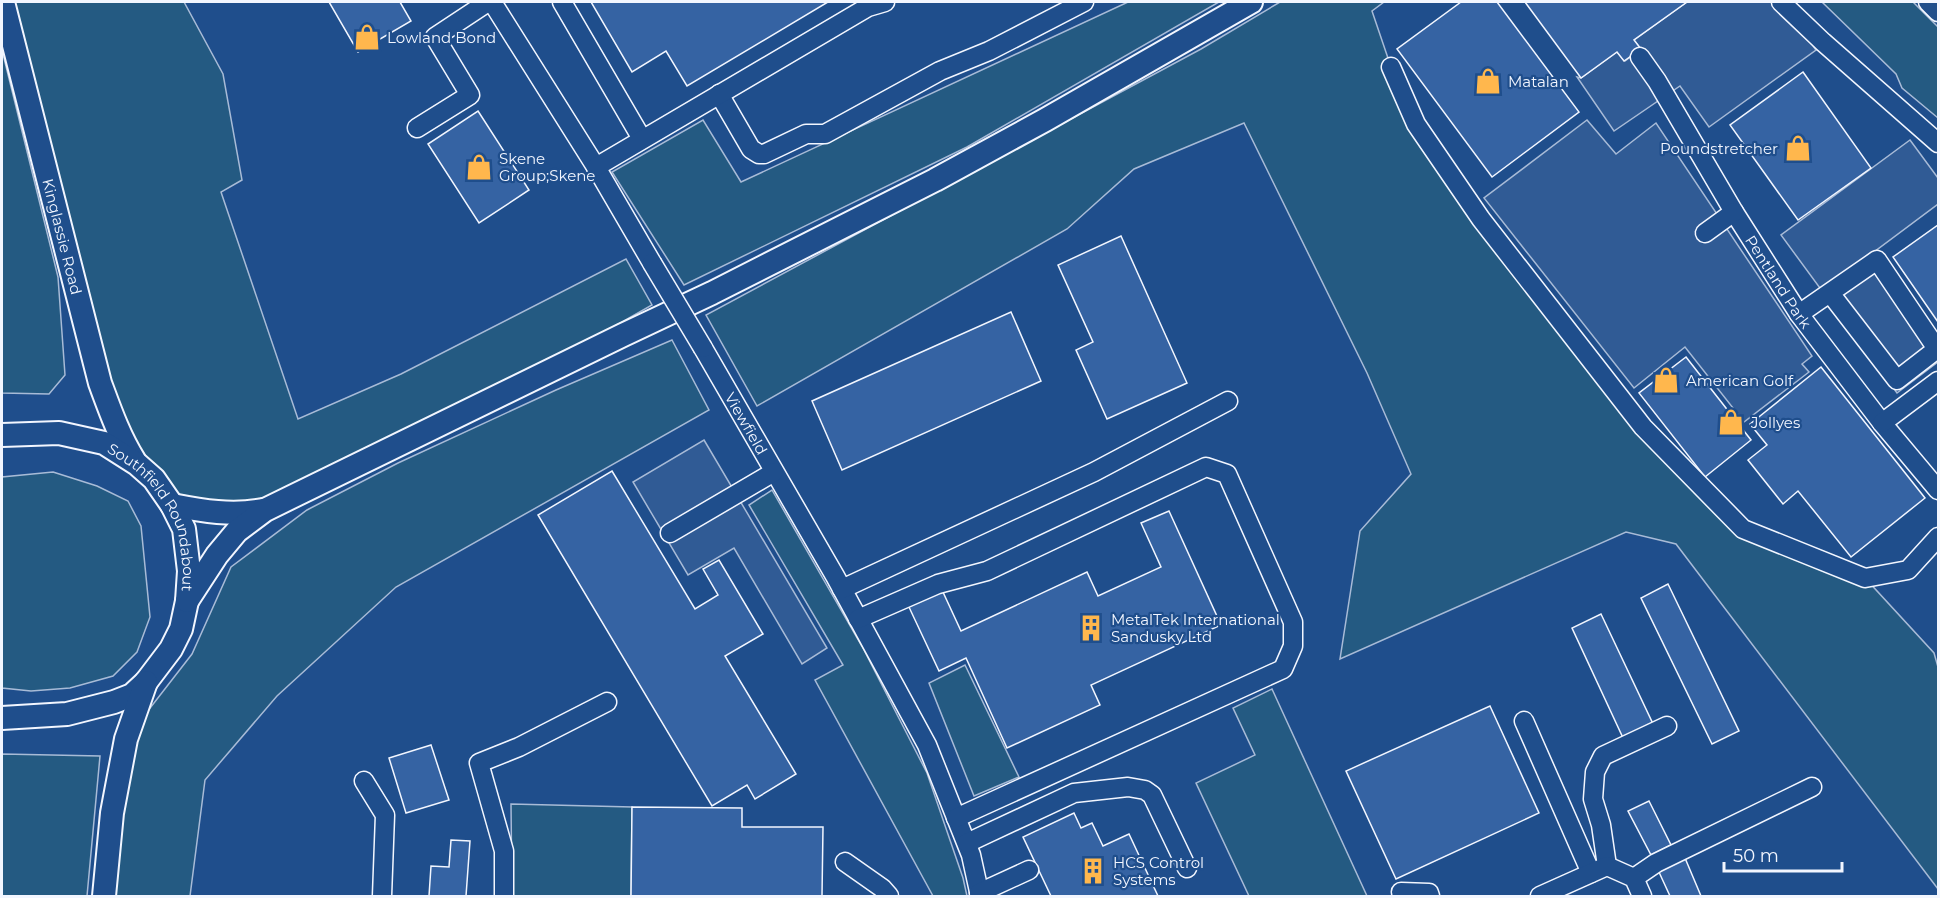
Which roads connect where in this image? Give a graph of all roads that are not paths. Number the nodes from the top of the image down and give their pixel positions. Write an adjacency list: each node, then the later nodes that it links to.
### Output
1 (3, 2): 25 (main road, Kinglassie Road)
2 (490, 2): 13 (street); 16 (street, Viewfield)
3 (562, 2): 14 (street)
4 (1084, 2): 12 (street)
5 (1251, 2): 29 (main road)
6 (1781, 2): 15 (street)
7 (1928, 2): 9 (street)
8 (872, 3): 12 (street)
9 (1938, 12)
10 (1640, 57): 17 (street, Pentland Park)
11 (1391, 67): 31 (street)
12 (719, 94): 14 (street)
13 (417, 128)
14 (642, 139): 16 (street)
15 (1938, 143)
16 (596, 167): 26 (street, Viewfield, bridge)
17 (1734, 212): 18 (street); 20 (street, Pentland Park)
18 (1705, 233)
19 (1830, 293): 19 (street); 20 (street)
20 (1799, 314): 23 (street, Pentland Park)
21 (1938, 381): 23 (street)
22 (1228, 401): 32 (street)
23 (1882, 423): 27 (street, Pentland Park)
24 (2, 435): 25 (main road, Southfield Roundabout)
25 (137, 464): 28 (main road, Southfield Roundabout)
26 (774, 472): 30 (street); 32 (street, Viewfield)
27 (1938, 490)
28 (172, 505): 29 (main road); 33 (main road, Southfield Roundabout)
29 (265, 510): 33 (main road)
30 (670, 533)
31 (1938, 537)
32 (842, 589): 34 (street, Viewfield)
33 (187, 601): 35 (main road, Southfield Roundabout)
34 (858, 619): 42 (street, Viewfield); 42 (street)
35 (146, 682): 37 (main road, Southfield Roundabout); 51 (main road)
36 (607, 702): 53 (street)
37 (2, 718)
38 (1524, 721): 46 (street)
39 (1667, 726): 46 (street)
40 (364, 782): 52 (street)
41 (1812, 787): 48 (street)
42 (956, 818): 43 (street, Viewfield)
43 (967, 843): 45 (street); 50 (street, Viewfield)
44 (845, 862): 54 (street)
45 (1187, 868)
46 (1599, 869): 48 (street); 56 (street)
47 (1029, 870): 50 (street)
48 (1634, 878): 57 (street)
49 (1401, 892): 55 (street)
50 (980, 895)
51 (104, 897)
52 (382, 897)
53 (504, 897)
54 (889, 897)
55 (1430, 897)
56 (1540, 897)
57 (1642, 897)

